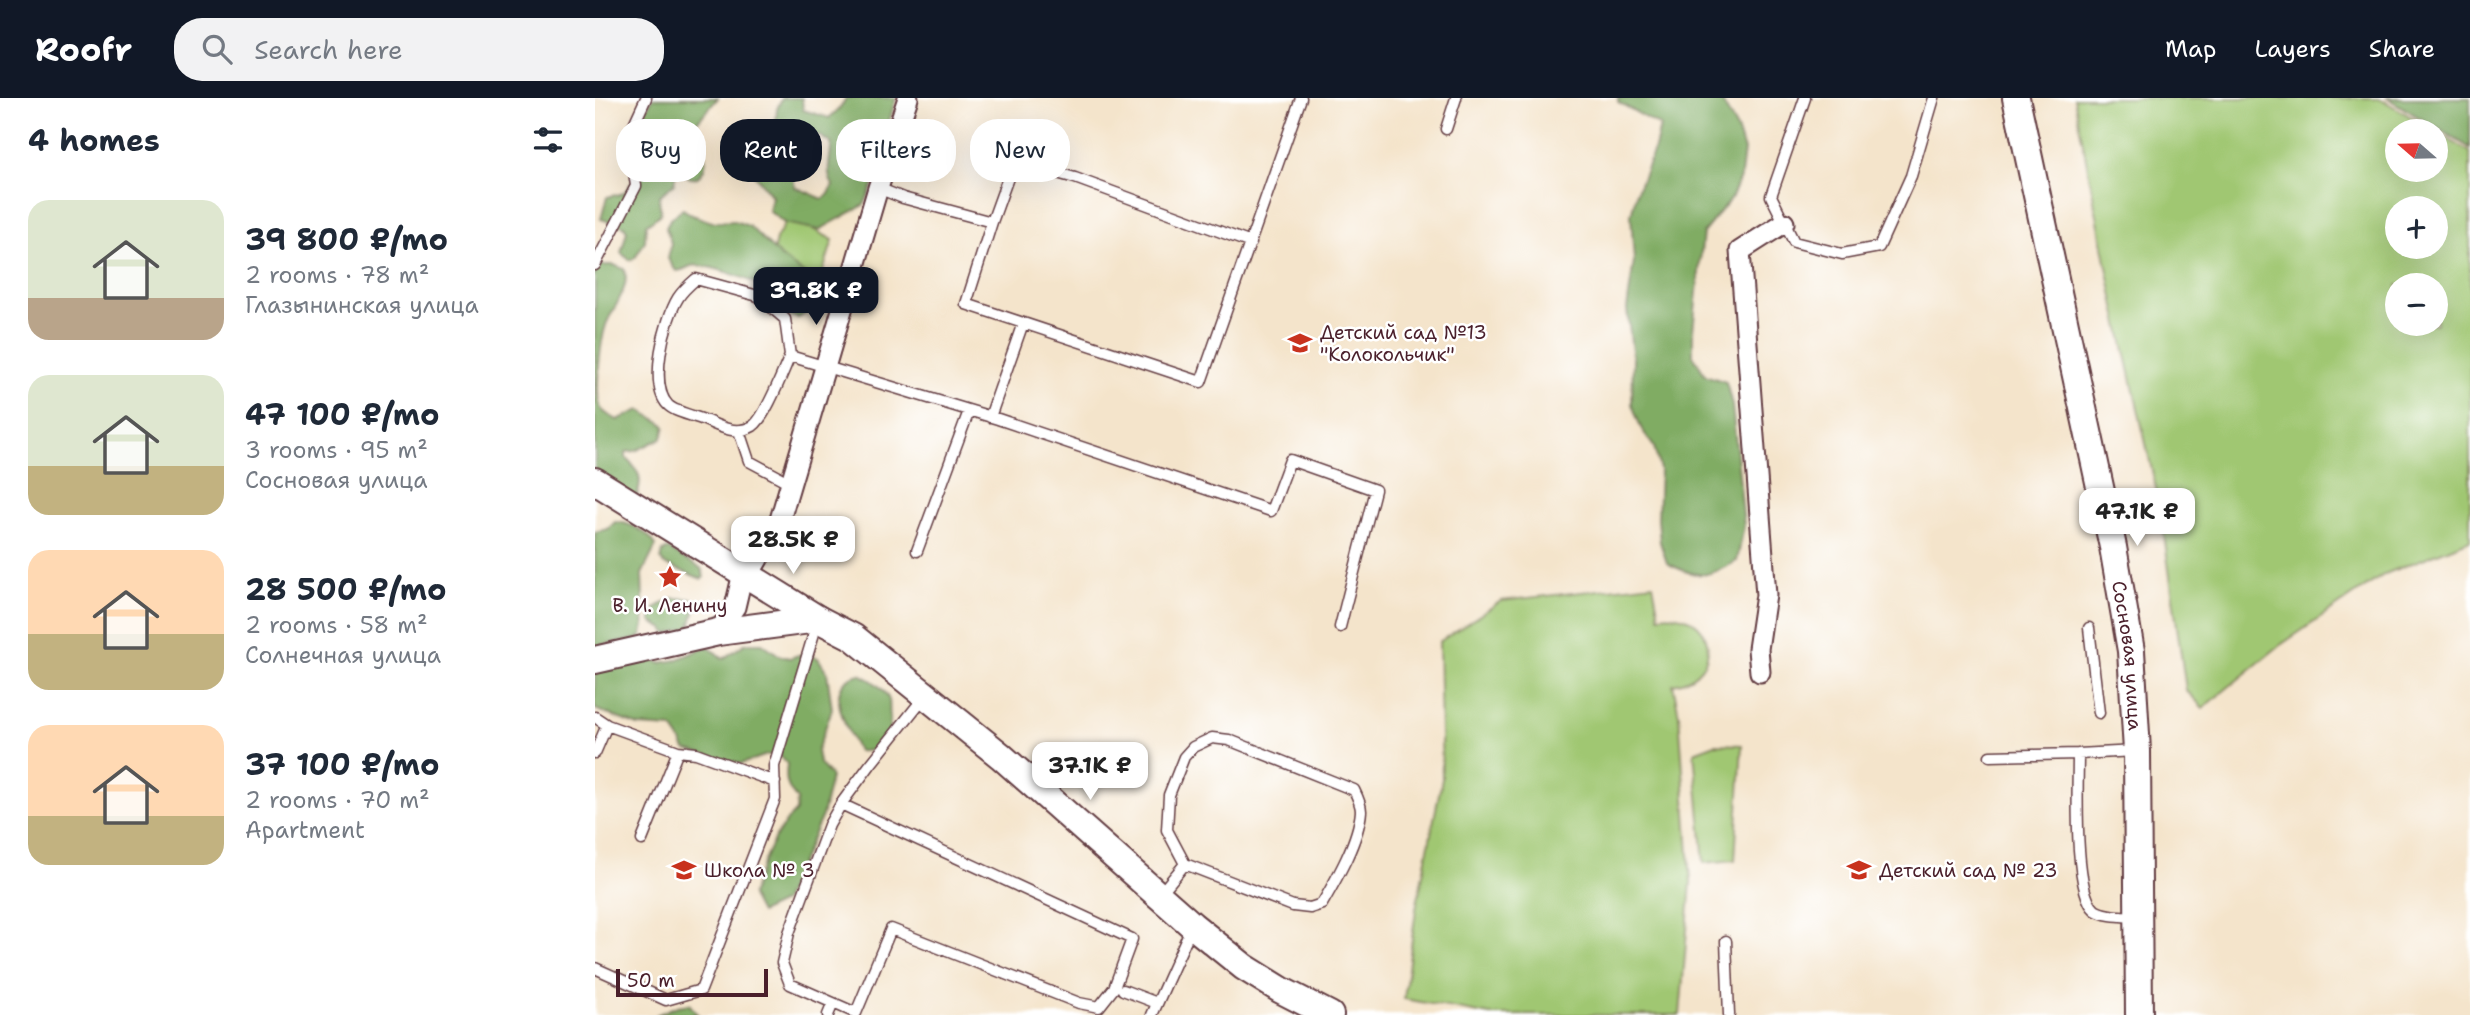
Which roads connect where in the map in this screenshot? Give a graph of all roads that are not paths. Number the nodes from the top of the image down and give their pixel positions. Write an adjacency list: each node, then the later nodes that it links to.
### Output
1 (646, 98): 13 (lane)
2 (908, 98): 9 (street)
3 (1301, 98): 12 (lane)
4 (1456, 98): 8 (lane)
5 (1805, 98): 11 (lane)
6 (1934, 98): 11 (lane)
7 (2016, 98): 35 (street, Сосновая улица)
8 (1446, 130)
9 (878, 188): 10 (lane); 16 (street)
10 (992, 222): 12 (lane); 14 (lane)
11 (1784, 223): 29 (street)
12 (1251, 243): 14 (lane)
13 (595, 265)
14 (1023, 323): 18 (lane)
15 (790, 356): 16 (lane); 19 (lane); 19 (lane)
16 (825, 367): 17 (lane); 21 (street)
17 (969, 411): 18 (lane); 22 (lane)
18 (990, 417): 25 (lane)
19 (739, 431): 21 (lane)
20 (595, 481): 23 (street)
21 (790, 483): 23 (street)
22 (918, 551)
23 (743, 573): 24 (street); 27 (street)
24 (818, 619): 27 (street); 30 (street); 39 (lane)
25 (1340, 628)
26 (2089, 628): 31 (lane)
27 (718, 632): 28 (street)
28 (595, 660)
29 (1760, 672)
30 (926, 696): 40 (lane); 43 (street)
31 (2099, 713)
32 (595, 717): 33 (lane)
33 (607, 725): 34 (lane); 36 (lane)
34 (678, 751): 39 (lane); 41 (lane)
35 (2137, 751): 37 (lane); 44 (street, Сосновая улица)
36 (595, 753)
37 (2078, 754): 38 (lane); 44 (lane)
38 (1990, 756)
39 (775, 782): 47 (lane)
40 (841, 803): 49 (lane); 51 (lane)
41 (642, 840)
42 (1185, 864): 42 (lane); 43 (lane)
43 (1160, 895): 45 (street)
44 (2140, 917): 56 (street, Сосновая улица)
45 (1192, 925): 50 (lane); 54 (street)
46 (1726, 941): 55 (lane)
47 (595, 968)
48 (1123, 990): 50 (lane)
49 (833, 1003): 51 (lane); 52 (lane)
50 (1157, 1003): 53 (lane)
51 (858, 1014)
52 (828, 1015)
53 (1152, 1015)
54 (1329, 1015)
55 (1730, 1015)
56 (2139, 1015)

